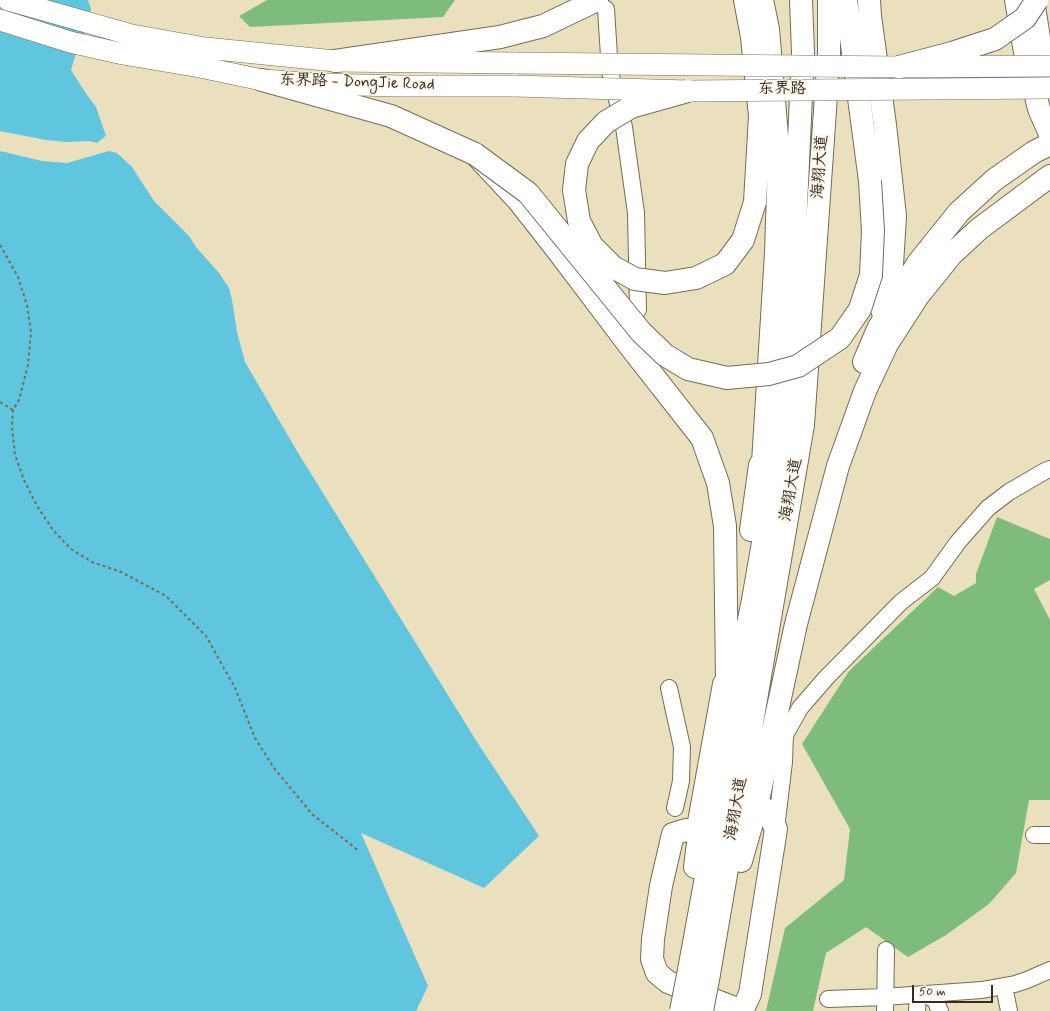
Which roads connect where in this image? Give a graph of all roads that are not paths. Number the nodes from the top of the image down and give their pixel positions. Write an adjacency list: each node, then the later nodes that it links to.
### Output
1 (8, 0): 13 (main road)
2 (745, 0): 21 (highway, bridge)
3 (762, 0): 29 (highway)
4 (802, 0): 31 (highway, 海翔大道)
5 (829, 0): 46 (highway, 海翔大道)
6 (846, 0): 25 (highway, bridge)
7 (869, 0): 28 (highway)
8 (1016, 0): 23 (highway)
9 (1033, 0): 22 (highway)
10 (1037, 0): 17 (highway, bridge)
11 (601, 4): 14 (highway); 27 (street)
12 (0, 20): 13 (main road)
13 (203, 57): 14 (main road, 东界路 - DongJie Road); 18 (main road, 东界路 - DongJie Road)
14 (335, 61): 15 (main road, 东界路 - DongJie Road)
15 (516, 62): 17 (main road, 东界路, bridge)
16 (1050, 66): 17 (main road, 东界路, bridge)
17 (899, 67)
18 (262, 80): 19 (main road, 东界路 - DongJie Road); 25 (highway)
19 (515, 86): 21 (main road, 东界路, bridge)
20 (1050, 88): 21 (main road, 东界路, bridge)
21 (688, 91)
22 (1050, 112)
23 (1050, 134)
24 (1042, 148): 28 (highway)
25 (475, 154): 33 (highway, bridge)
26 (1050, 176): 32 (highway)
27 (638, 310)
28 (878, 329): 32 (highway)
29 (766, 420): 31 (highway); 33 (highway)
30 (1050, 469): 39 (street)
31 (753, 600): 35 (highway, 海翔大道)
32 (796, 624): 37 (highway)
33 (727, 664): 35 (highway); 36 (highway)
34 (668, 688): 38 (street)
35 (729, 752): 46 (highway, 海翔大道)
36 (704, 797): 40 (highway); 41 (highway)
37 (757, 805): 39 (highway); 46 (highway)
38 (674, 808)
39 (776, 829): 55 (highway)
40 (697, 833): 41 (highway); 46 (highway)
41 (673, 834): 55 (highway)
42 (1050, 834): 43 (street)
43 (1034, 835)
44 (886, 950): 51 (street)
45 (1050, 970): 47 (street)
46 (699, 972): 53 (highway, bridge); 54 (highway, bridge)
47 (1004, 986): 48 (street); 57 (street)
48 (946, 993): 49 (street); 52 (street)
49 (921, 995): 51 (street); 52 (street); 56 (street)
50 (828, 999): 51 (street)
51 (885, 1004)
52 (940, 1010)
53 (681, 1011)
54 (702, 1011)
55 (742, 1011)
56 (917, 1011)
57 (1009, 1011)

